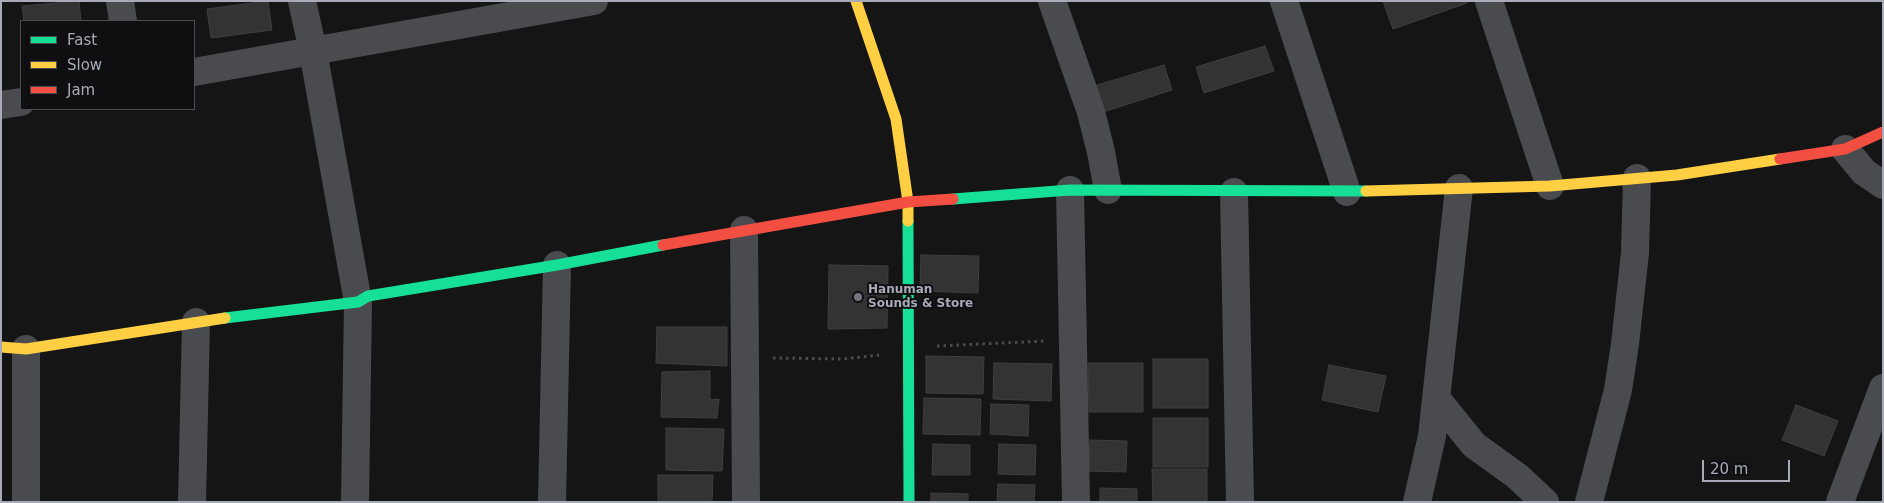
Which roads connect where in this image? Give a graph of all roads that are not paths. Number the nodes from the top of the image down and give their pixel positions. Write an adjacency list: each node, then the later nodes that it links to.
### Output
1 (120, 1): 9 (street)
2 (302, 1): 10 (street)
3 (594, 1): 8 (street)
4 (856, 1): 24 (street)
5 (1052, 1): 21 (street)
6 (1284, 1): 23 (street)
7 (1488, 1): 18 (street)
8 (484, 11): 10 (street)
9 (124, 20)
10 (313, 52): 11 (street); 27 (street)
11 (195, 72)
12 (20, 102): 13 (street)
13 (1, 105)
14 (1883, 132): 15 (street)
15 (1845, 149): 16 (street); 17 (street)
16 (1636, 178): 18 (street); 42 (street)
17 (1883, 185)
18 (1550, 186): 19 (street)
19 (1459, 188): 23 (street); 31 (street)
20 (1070, 190): 21 (street); 24 (street); 38 (street)
21 (1108, 190): 22 (street)
22 (1234, 192): 23 (street); 39 (street)
23 (1347, 192)
24 (908, 202): 25 (street); 37 (street)
25 (744, 230): 26 (street); 36 (street)
26 (557, 265): 27 (street); 35 (street)
27 (358, 302): 28 (street); 34 (street)
28 (196, 322): 29 (street); 33 (street)
29 (14, 348): 32 (street)
30 (1883, 388): 43 (street)
31 (1436, 398): 40 (street); 41 (street)
32 (26, 502)
33 (192, 502)
34 (355, 502)
35 (552, 502)
36 (746, 502)
37 (909, 502)
38 (1076, 502)
39 (1240, 502)
40 (1417, 502)
41 (1545, 502)
42 (1589, 502)
43 (1840, 502)

